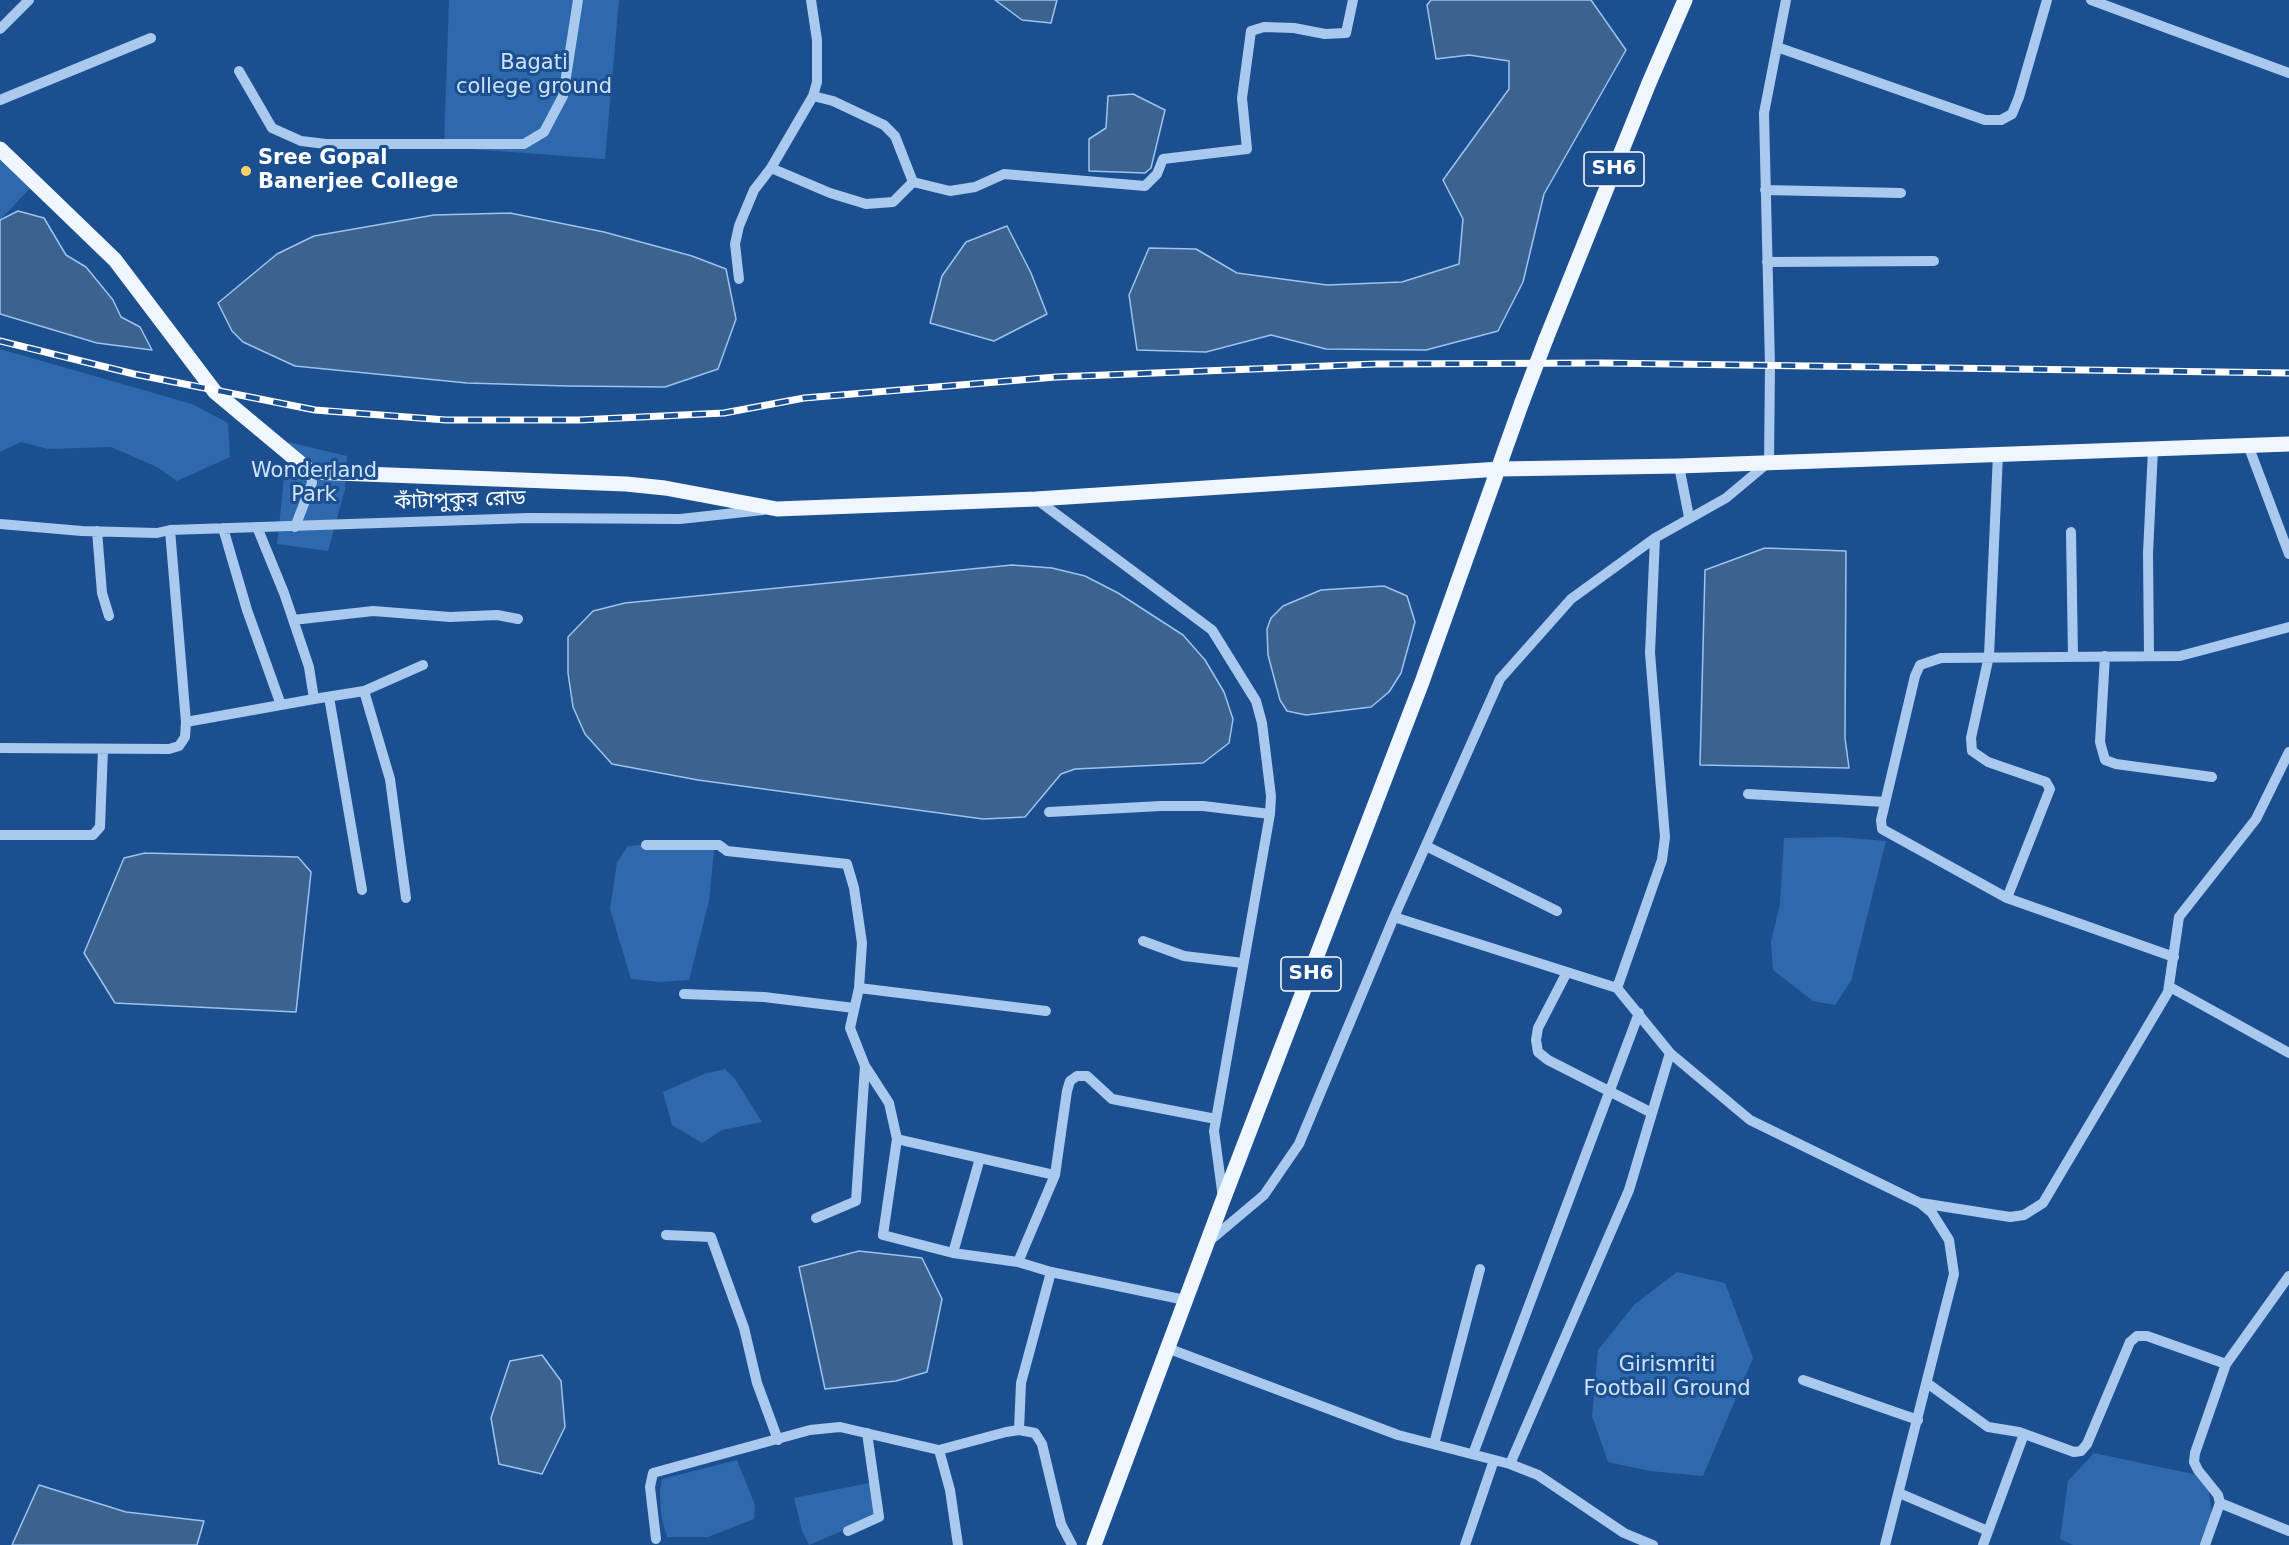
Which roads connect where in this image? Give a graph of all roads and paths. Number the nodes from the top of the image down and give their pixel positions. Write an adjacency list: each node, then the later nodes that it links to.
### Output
1 (29, 0): 9 (street)
2 (578, 0): 12 (street)
3 (811, 0): 14 (street)
4 (1353, 0): 18 (street)
5 (1685, 0): 30 (main road, SH6, bridge)
6 (1786, 0): 11 (street)
7 (2047, 0): 11 (street)
8 (2091, 0): 13 (street)
9 (0, 29)
10 (151, 38): 15 (street)
11 (1777, 47): 19 (street)
12 (239, 71)
13 (2289, 73)
14 (813, 96): 17 (street); 18 (street)
15 (0, 100)
16 (0, 149): 31 (main road)
17 (771, 168): 18 (street); 23 (street)
18 (913, 182)
19 (1765, 190): 20 (street); 22 (street)
20 (1901, 194)
21 (1934, 261): 22 (street)
22 (1767, 262): 28 (street)
23 (739, 279)
24 (2289, 444): 25 (main road)
25 (2248, 445): 26 (main road); 43 (street)
26 (2153, 449): 27 (main road); 50 (street)
27 (1998, 454): 28 (main road); 48 (street)
28 (1769, 462): 29 (main road); 34 (street)
29 (1679, 466): 30 (main road); 34 (street)
30 (1500, 470): 32 (main road); 94 (main road, SH6)
31 (311, 472): 33 (main road); 36 (street)
32 (1036, 499): 33 (main road); 65 (street)
33 (777, 509): 36 (street, কাঁটাপুকুর রোড)
34 (1689, 517): 42 (street)
35 (0, 524): 40 (street, কাঁটাপুকুর রোড)
36 (295, 526): 37 (street, কাঁটাপুকুর রোড)
37 (257, 527): 38 (street, কাঁটাপুকুর রোড); 46 (street)
38 (223, 528): 39 (street, কাঁটাপুকুর রোড); 56 (street)
39 (170, 530): 40 (street, কাঁটাপুকুর রোড); 57 (street)
40 (96, 531): 44 (street)
41 (2071, 532): 51 (street)
42 (1655, 538): 68 (street); 80 (street)
43 (2289, 554)
44 (109, 616)
45 (518, 619): 46 (street)
46 (293, 620): 55 (street)
47 (2289, 627): 50 (street)
48 (1989, 656): 51 (street); 63 (street); 71 (street)
49 (2105, 656): 50 (street); 51 (street); 61 (street)
50 (2149, 656)
51 (2073, 657)
52 (423, 665): 53 (street)
53 (364, 692): 54 (street); 70 (street)
54 (329, 697): 55 (street); 69 (street)
55 (314, 699): 56 (street)
56 (281, 705): 57 (street)
57 (186, 722): 59 (street)
58 (0, 748): 59 (street)
59 (103, 749): 66 (street)
60 (2289, 752): 75 (street)
61 (2212, 777)
62 (1748, 794): 63 (street)
63 (1885, 802): 71 (street)
64 (1049, 812): 65 (street)
65 (1270, 813): 76 (street)
66 (0, 835)
67 (646, 845): 79 (street)
68 (1428, 847): 72 (street); 73 (street)
69 (362, 890)
70 (406, 898)
71 (2007, 898): 75 (street)
72 (1557, 911)
73 (1394, 917): 77 (street); 98 (street)
74 (1143, 941): 76 (street)
75 (2174, 957): 78 (street)
76 (1244, 963): 90 (street)
77 (1567, 972): 80 (street); 88 (street)
78 (2169, 987): 86 (street); 95 (street)
79 (859, 988): 82 (street); 83 (street)
80 (1617, 988): 84 (street)
81 (684, 994): 82 (street)
82 (854, 1008): 87 (street)
83 (1046, 1011)
84 (1639, 1013): 85 (street); 88 (street)
85 (1670, 1053): 89 (street); 95 (street)
86 (2289, 1053)
87 (865, 1066): 91 (street); 96 (street)
88 (1609, 1091): 89 (street); 116 (street)
89 (1652, 1113): 118 (street)
90 (1216, 1119): 93 (street); 94 (street)
91 (897, 1139): 92 (street); 99 (street)
92 (980, 1158): 93 (street); 99 (street)
93 (1055, 1175): 100 (street)
94 (1223, 1200): 98 (main road, SH6)
95 (1920, 1203): 108 (street)
96 (816, 1218)
97 (666, 1235): 113 (street)
98 (1207, 1243): 104 (main road, SH6)
99 (953, 1253): 100 (street)
100 (1018, 1262): 102 (street)
101 (1480, 1269): 114 (street)
102 (1051, 1272): 104 (street); 110 (street)
103 (2289, 1276): 106 (street)
104 (1185, 1300): 105 (main road, SH6)
105 (1167, 1348): 114 (street); 127 (main road, SH6)
106 (2226, 1365): 112 (street); 120 (street)
107 (1803, 1380): 109 (street)
108 (1927, 1383): 109 (street); 112 (street)
109 (1917, 1420): 119 (street)
110 (1019, 1430): 115 (street); 126 (street)
111 (867, 1433): 113 (street); 115 (street); 121 (street)
112 (2024, 1434): 122 (street)
113 (778, 1440): 124 (street)
114 (1434, 1444): 116 (street)
115 (939, 1450): 125 (street)
116 (1473, 1454): 117 (street)
117 (1494, 1460): 118 (street); 128 (street)
118 (1510, 1464): 129 (street)
119 (1899, 1493): 122 (street); 130 (street)
120 (2220, 1503): 123 (street); 132 (street)
121 (848, 1531)
122 (1988, 1531): 131 (street)
123 (2289, 1531)
124 (656, 1539)
125 (958, 1545)
126 (1072, 1545)
127 (1094, 1545)
128 (1465, 1545)
129 (1653, 1545)
130 (1885, 1545)
131 (1983, 1545)
132 (2205, 1545)

